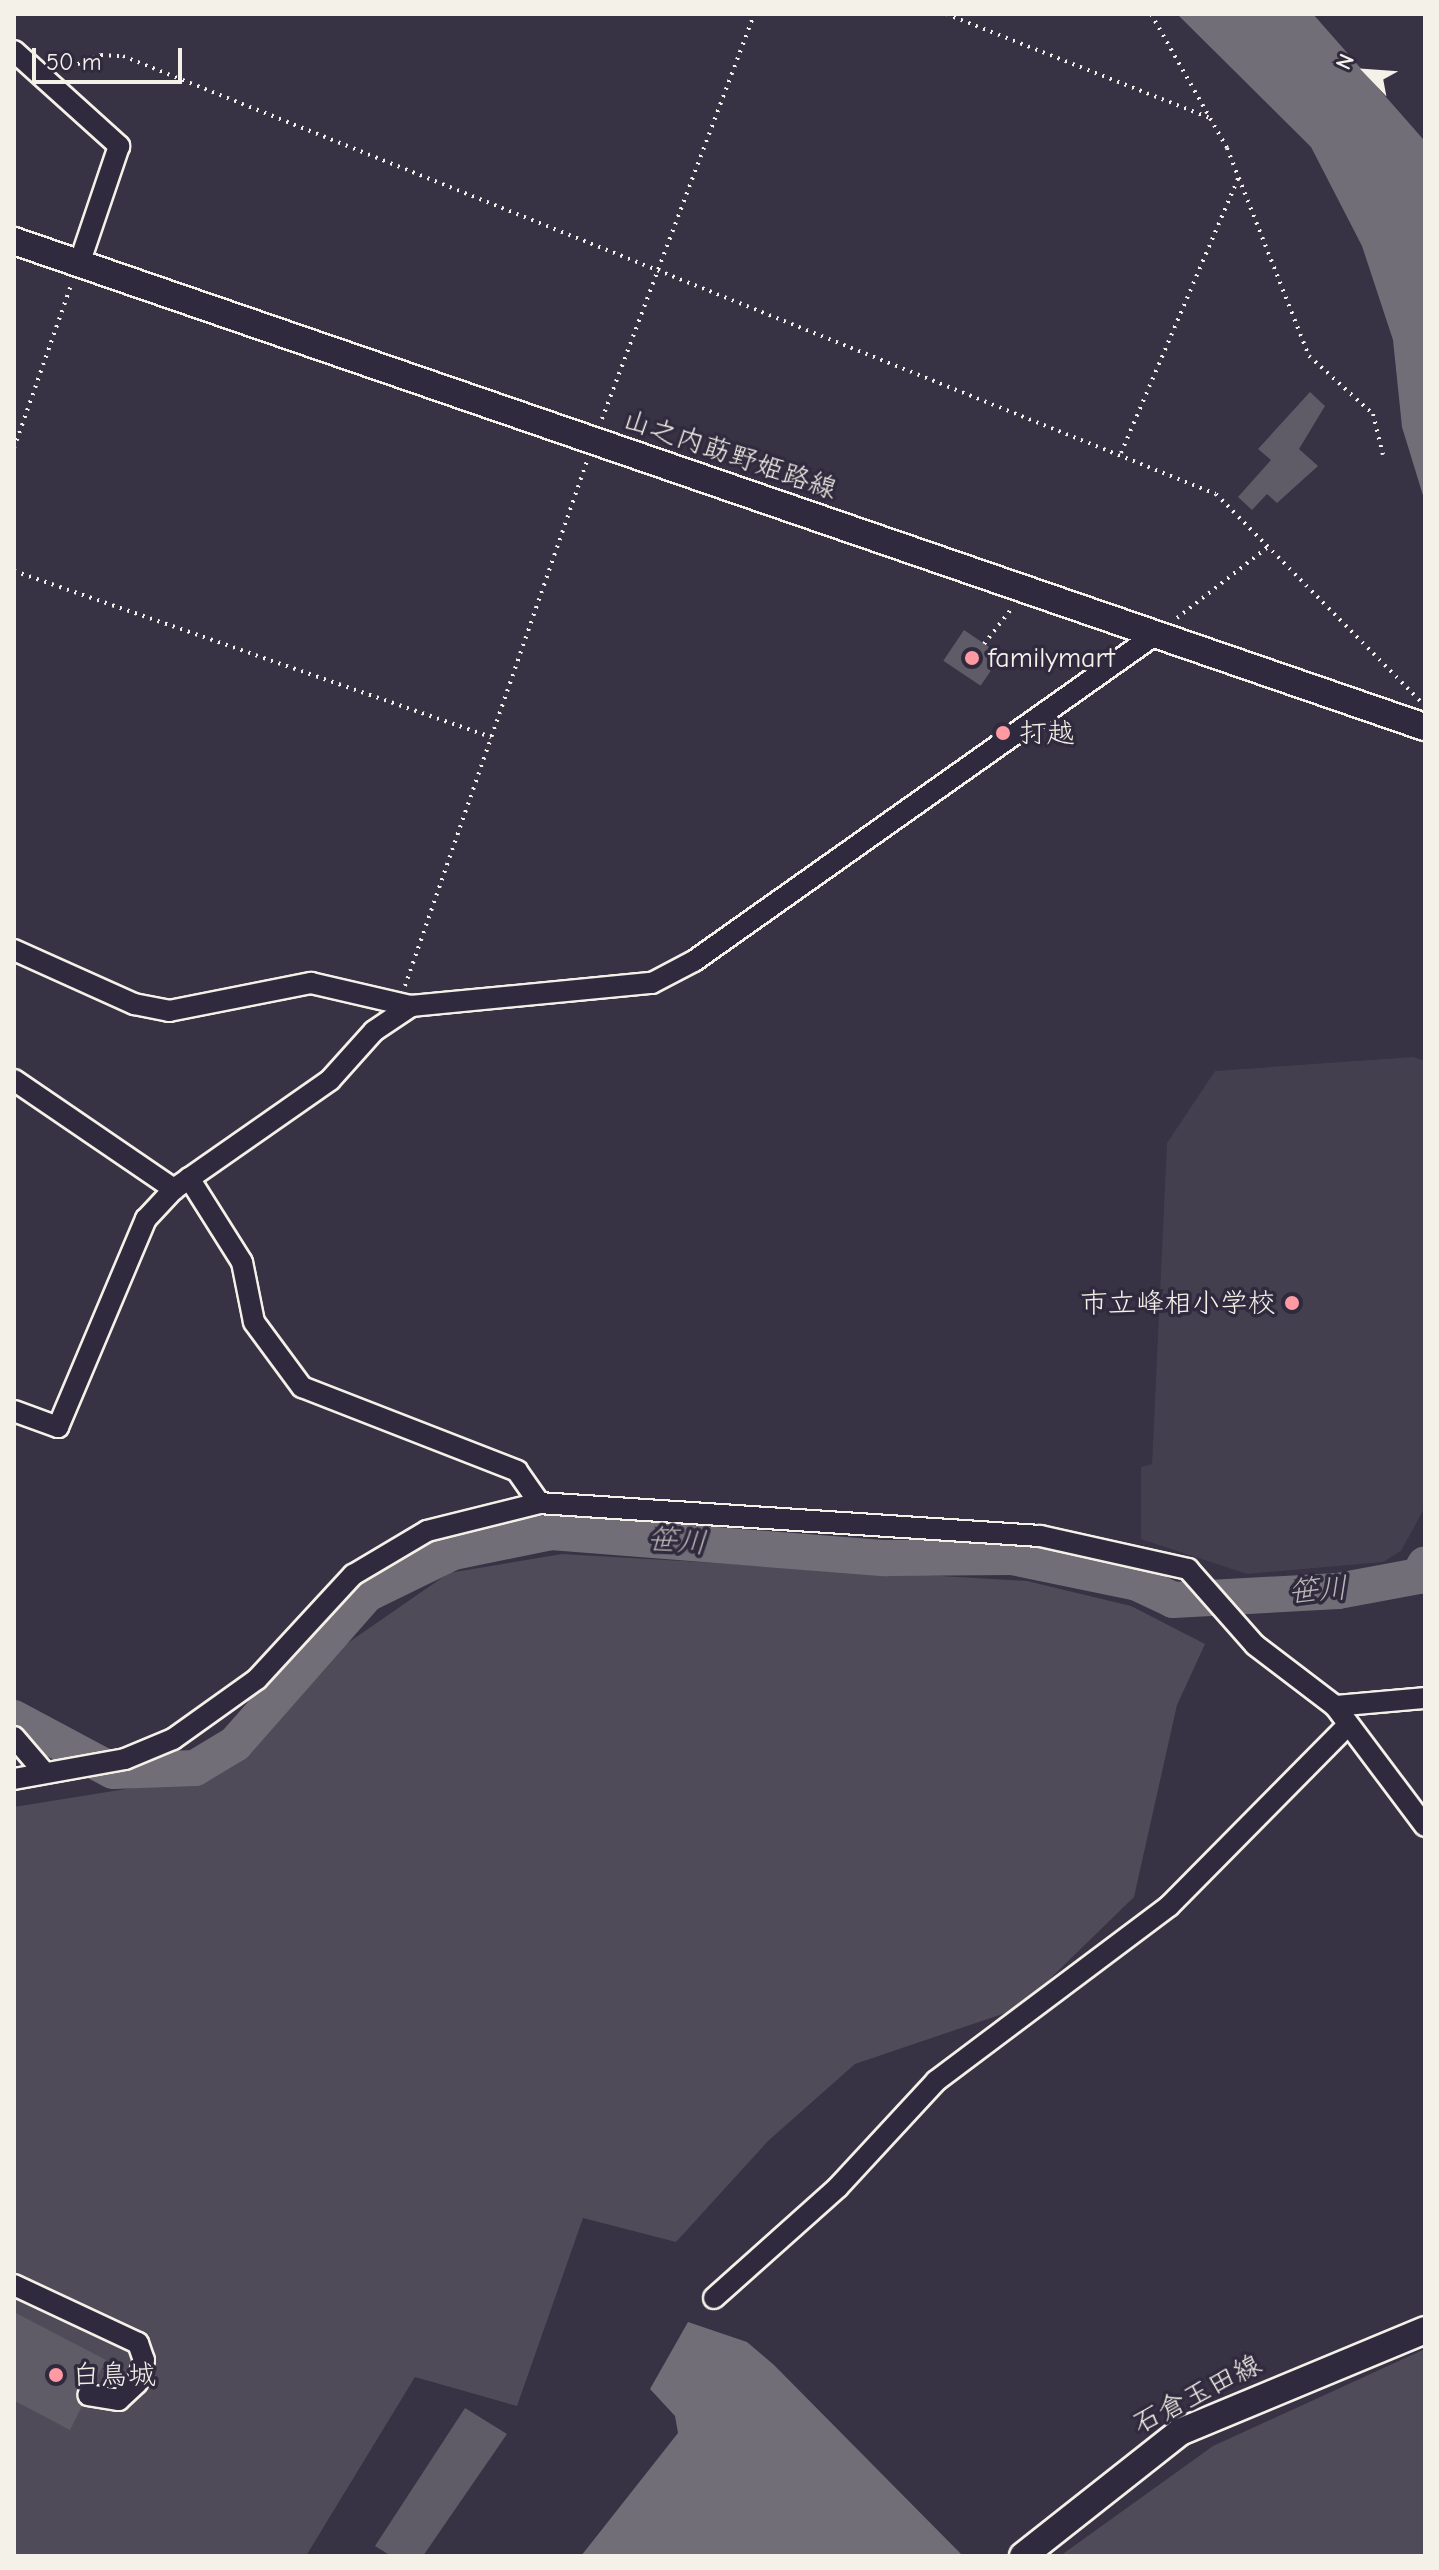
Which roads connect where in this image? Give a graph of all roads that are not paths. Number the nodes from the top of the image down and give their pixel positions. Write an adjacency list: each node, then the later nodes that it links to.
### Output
1 (14, 51): 3 (street)
2 (14, 241): 3 (main road, 山之内莇野姫路線)
3 (79, 264): 4 (main road, 山之内莇野姫路線)
4 (1163, 637): 5 (main road, 山之内莇野姫路線); 7 (street)
5 (1425, 727)
6 (14, 950): 7 (street)
7 (405, 1005): 9 (street)
8 (14, 1080): 9 (street)
9 (182, 1183): 10 (street); 11 (street)
10 (14, 1411)
11 (539, 1503): 13 (street); 16 (street)
12 (1425, 1698): 13 (street)
13 (1335, 1706): 14 (street)
14 (1347, 1726): 18 (street); 20 (street)
15 (14, 1737): 16 (street)
16 (44, 1772): 17 (street)
17 (14, 1779)
18 (1425, 1826)
19 (14, 2285): 22 (street)
20 (714, 2298)
21 (1425, 2330): 23 (main road, 石倉玉田線)
22 (88, 2395)
23 (1023, 2556)

